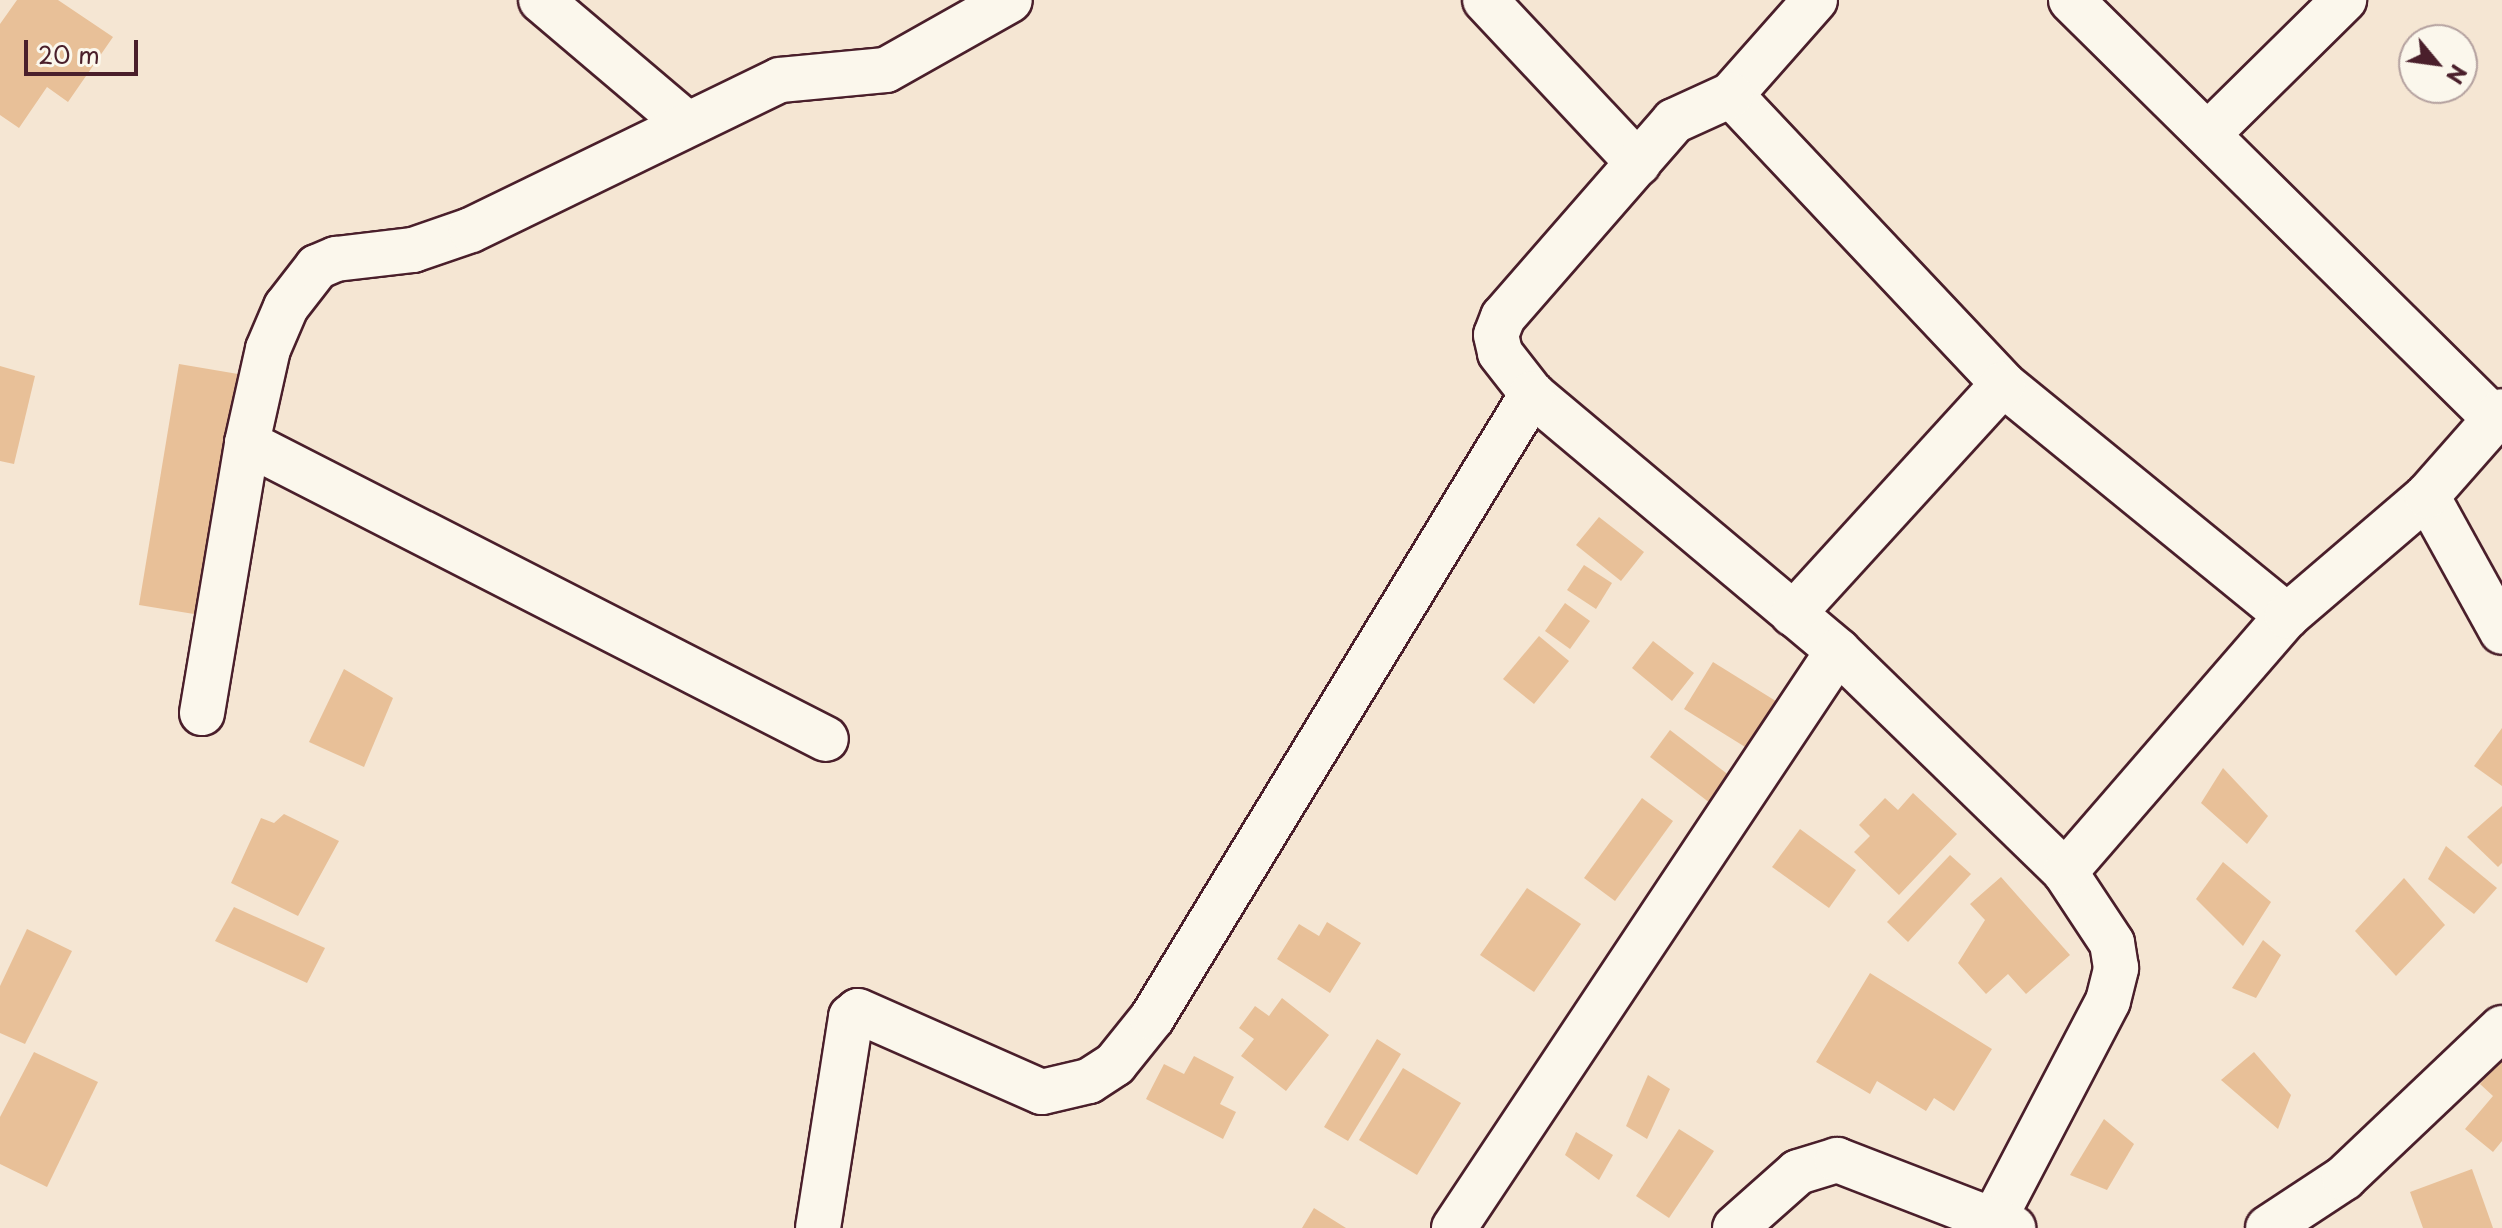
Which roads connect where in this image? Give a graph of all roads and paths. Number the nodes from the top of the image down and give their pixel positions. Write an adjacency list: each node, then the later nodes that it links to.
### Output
1 (541, 0): 8 (street)
2 (1010, 0): 8 (street)
3 (1485, 0): 10 (street)
4 (1815, 0): 7 (street)
5 (2071, 0): 9 (street)
6 (2344, 0): 9 (street)
7 (1731, 95): 10 (street); 11 (street)
8 (685, 122): 14 (street)
9 (2209, 133): 13 (street)
10 (1638, 163): 12 (street)
11 (2003, 384): 16 (street); 17 (street)
12 (1532, 394): 16 (street); 25 (street)
13 (2498, 415): 15 (street)
14 (247, 443): 20 (street); 21 (street)
15 (2427, 496): 17 (street); 18 (street)
16 (1793, 614): 19 (street)
17 (2287, 616): 22 (street)
18 (2502, 632)
19 (1838, 651): 22 (street); 26 (street)
20 (202, 713)
21 (826, 739)
22 (2065, 872): 24 (street)
23 (2502, 1028): 28 (street)
24 (2003, 1225): 27 (street)
25 (818, 1228)
26 (1454, 1228)
27 (1735, 1228)
28 (2268, 1228)

